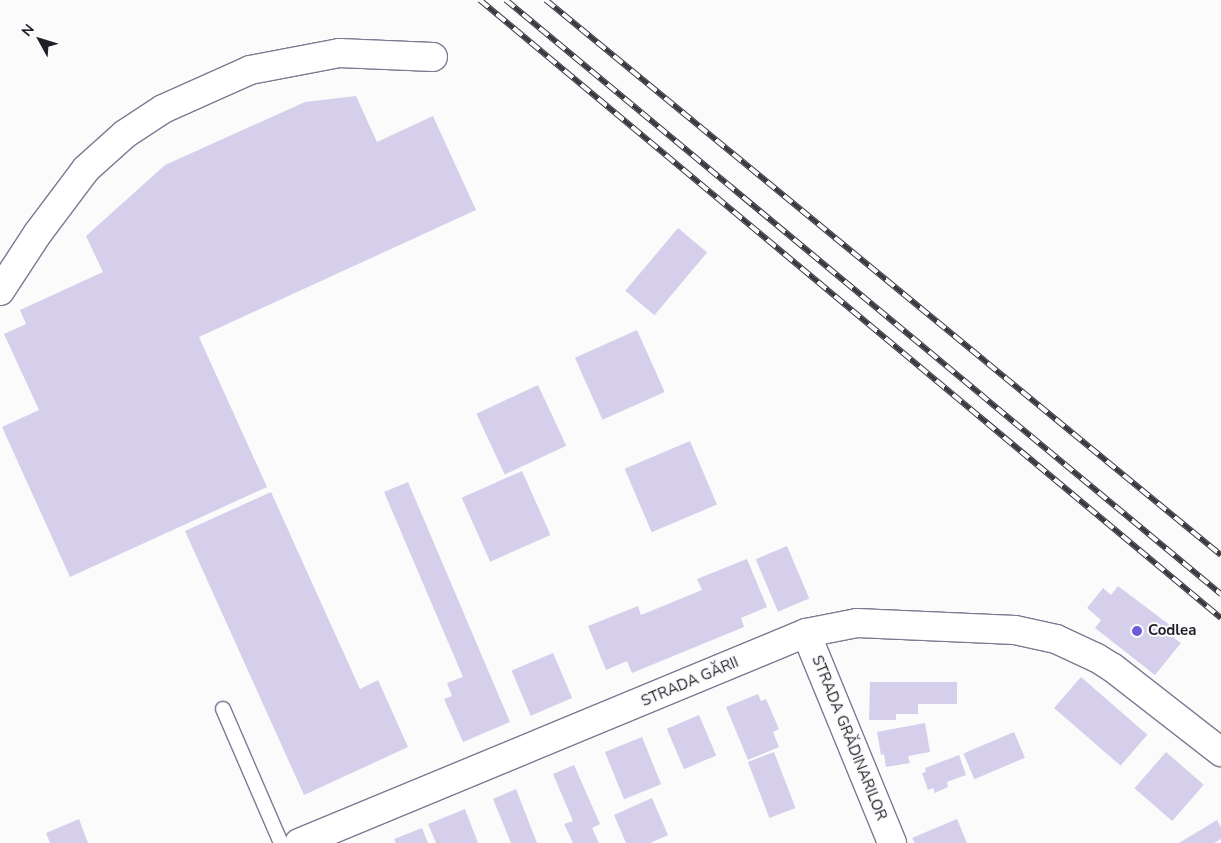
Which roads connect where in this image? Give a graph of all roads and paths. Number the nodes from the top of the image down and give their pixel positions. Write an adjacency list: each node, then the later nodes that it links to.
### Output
1 (433, 57): 2 (street)
2 (0, 291)
3 (806, 634): 5 (street, STRADA GĂRII); 7 (street, STRADA GĂRII); 8 (street, STRADA GRĂDINARILOR)
4 (223, 709): 6 (lane)
5 (1221, 752)
6 (281, 843)
7 (300, 843)
8 (892, 843)

